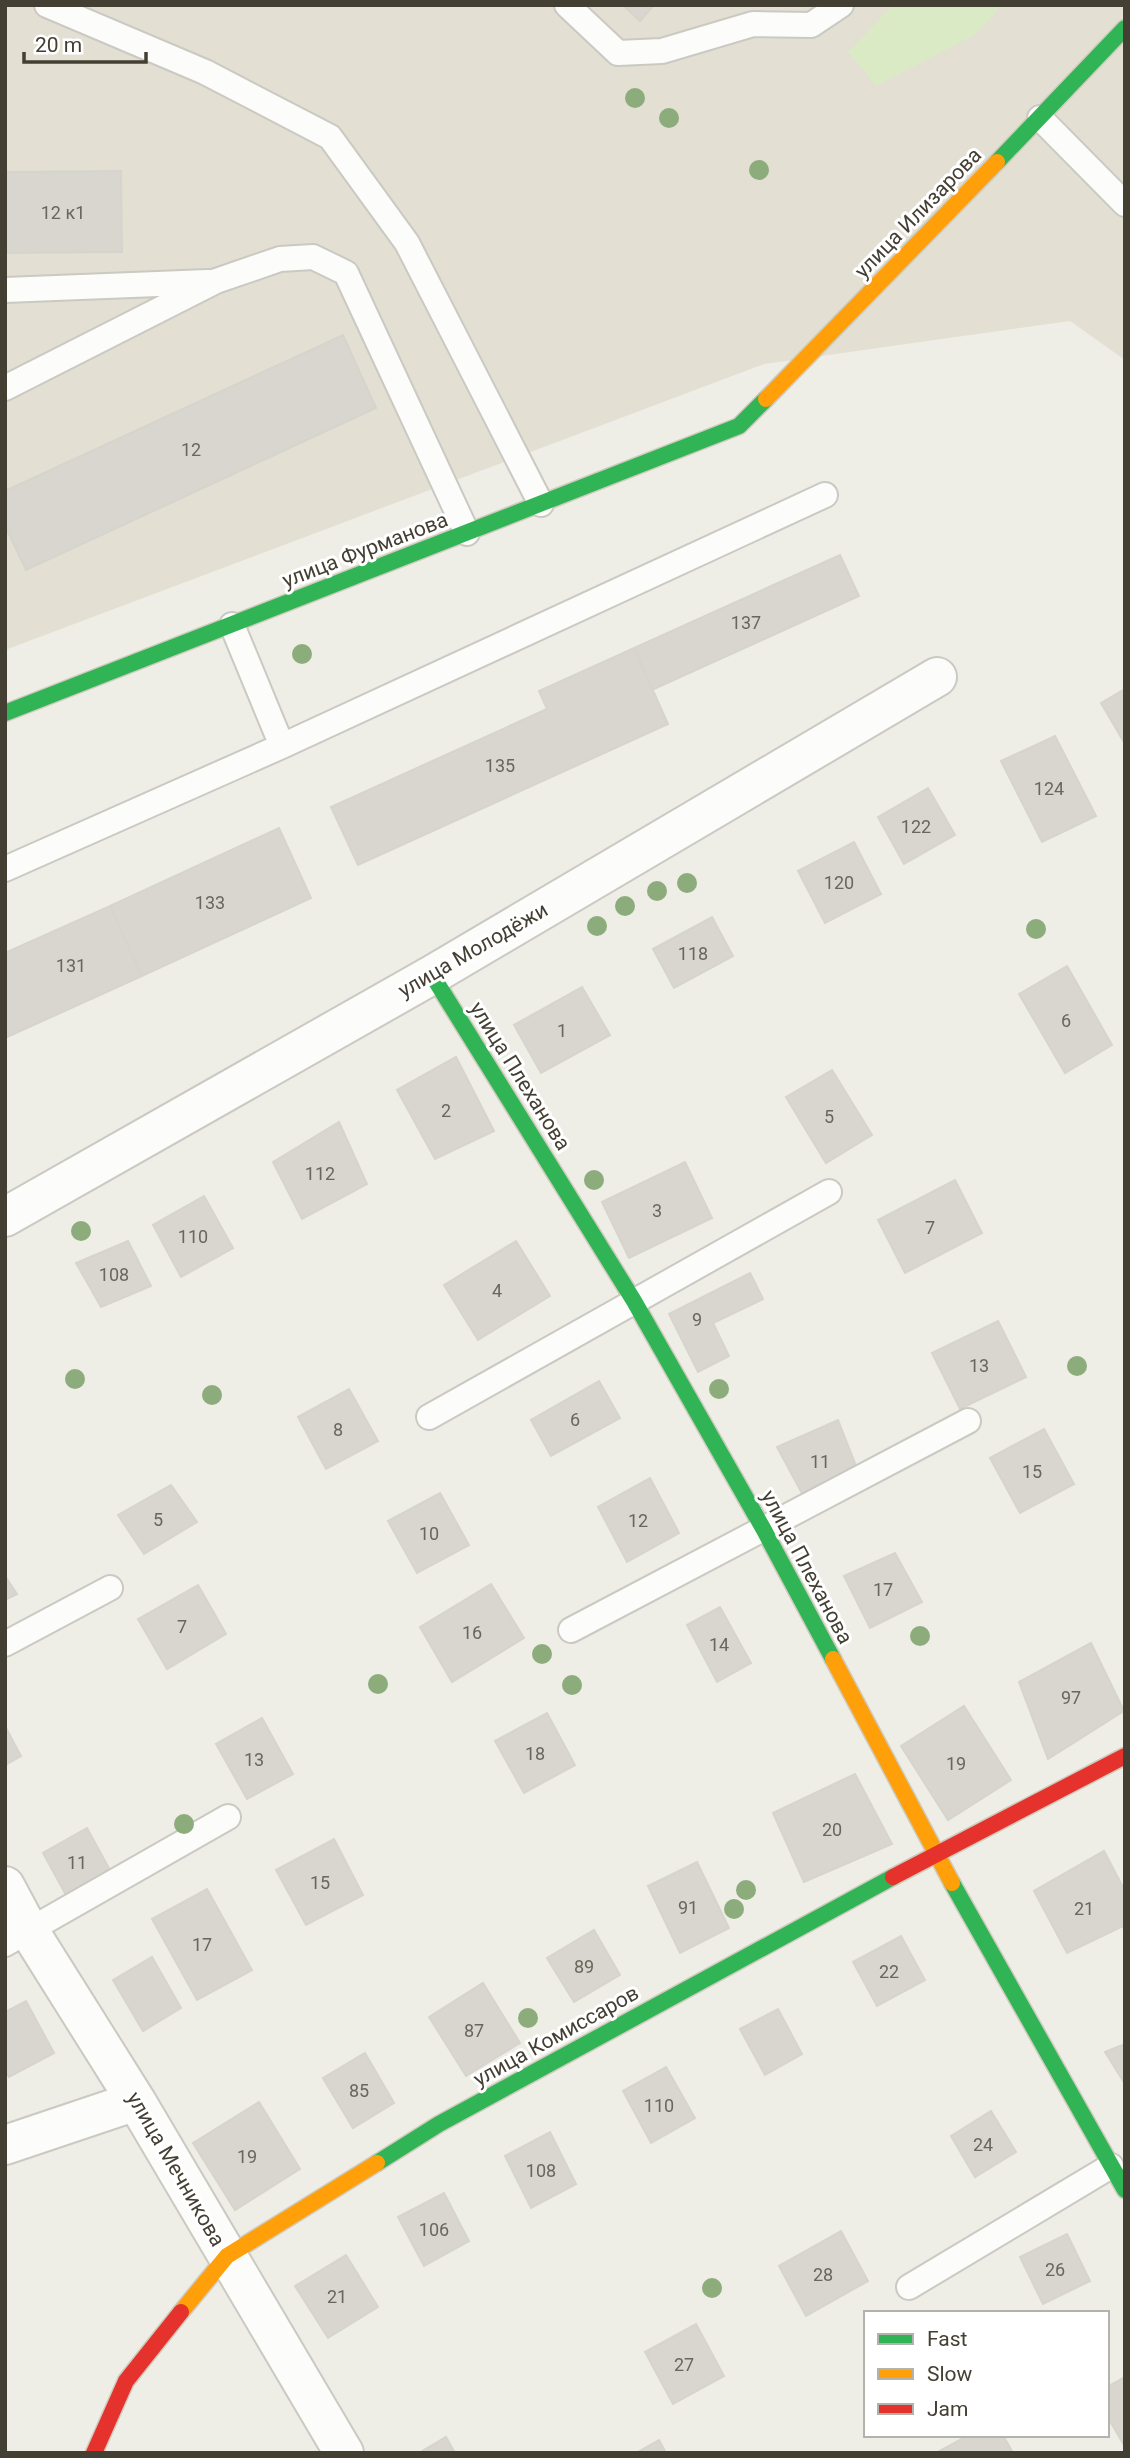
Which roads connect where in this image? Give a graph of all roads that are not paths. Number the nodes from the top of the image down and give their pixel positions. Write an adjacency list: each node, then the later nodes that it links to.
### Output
1 (47, 5): 13 (lane)
2 (567, 5): 4 (lane)
3 (841, 5): 4 (lane)
4 (746, 15)
5 (1125, 27): 6 (street, улица Илизарова)
6 (1040, 118): 7 (lane); 11 (street, улица Илизарова)
7 (1125, 204)
8 (216, 281): 9 (lane); 10 (lane); 14 (lane)
9 (5, 290)
10 (5, 388)
11 (739, 426): 13 (street, улица Фурманова)
12 (825, 495): 18 (lane)
13 (541, 504): 14 (street, улица Фурманова)
14 (467, 533): 15 (street, улица Фурманова)
15 (232, 625): 17 (street, улица Фурманова); 18 (lane)
16 (937, 677): 20 (street, улица Молодёжи)
17 (5, 713)
18 (282, 746): 19 (lane)
19 (5, 869)
20 (432, 975): 22 (street, улица Молодёжи); 23 (street, улица Плеханова)
21 (829, 1192): 23 (lane)
22 (5, 1217)
23 (634, 1301): 24 (lane); 26 (street, улица Плеханова)
24 (429, 1417)
25 (968, 1421): 26 (lane)
26 (764, 1530): 28 (lane); 32 (street, улица Плеханова)
27 (110, 1588): 29 (lane)
28 (571, 1630)
29 (5, 1644)
30 (1125, 1756): 32 (street, улица Комиссаров)
31 (228, 1818): 34 (lane)
32 (936, 1854): 37 (street, улица Плеханова); 39 (street, улица Комиссаров)
33 (5, 1886): 34 (street, улица Мечникова)
34 (17, 1936): 35 (street, улица Мечникова)
35 (136, 2101): 36 (street); 39 (street, улица Мечникова)
36 (5, 2145)
37 (1111, 2166): 38 (street, улица Плеханова); 40 (lane)
38 (1125, 2190)
39 (227, 2256): 41 (street, улица Комиссаров); 42 (street, улица Мечникова)
40 (909, 2287)
41 (94, 2453)
42 (344, 2453)

